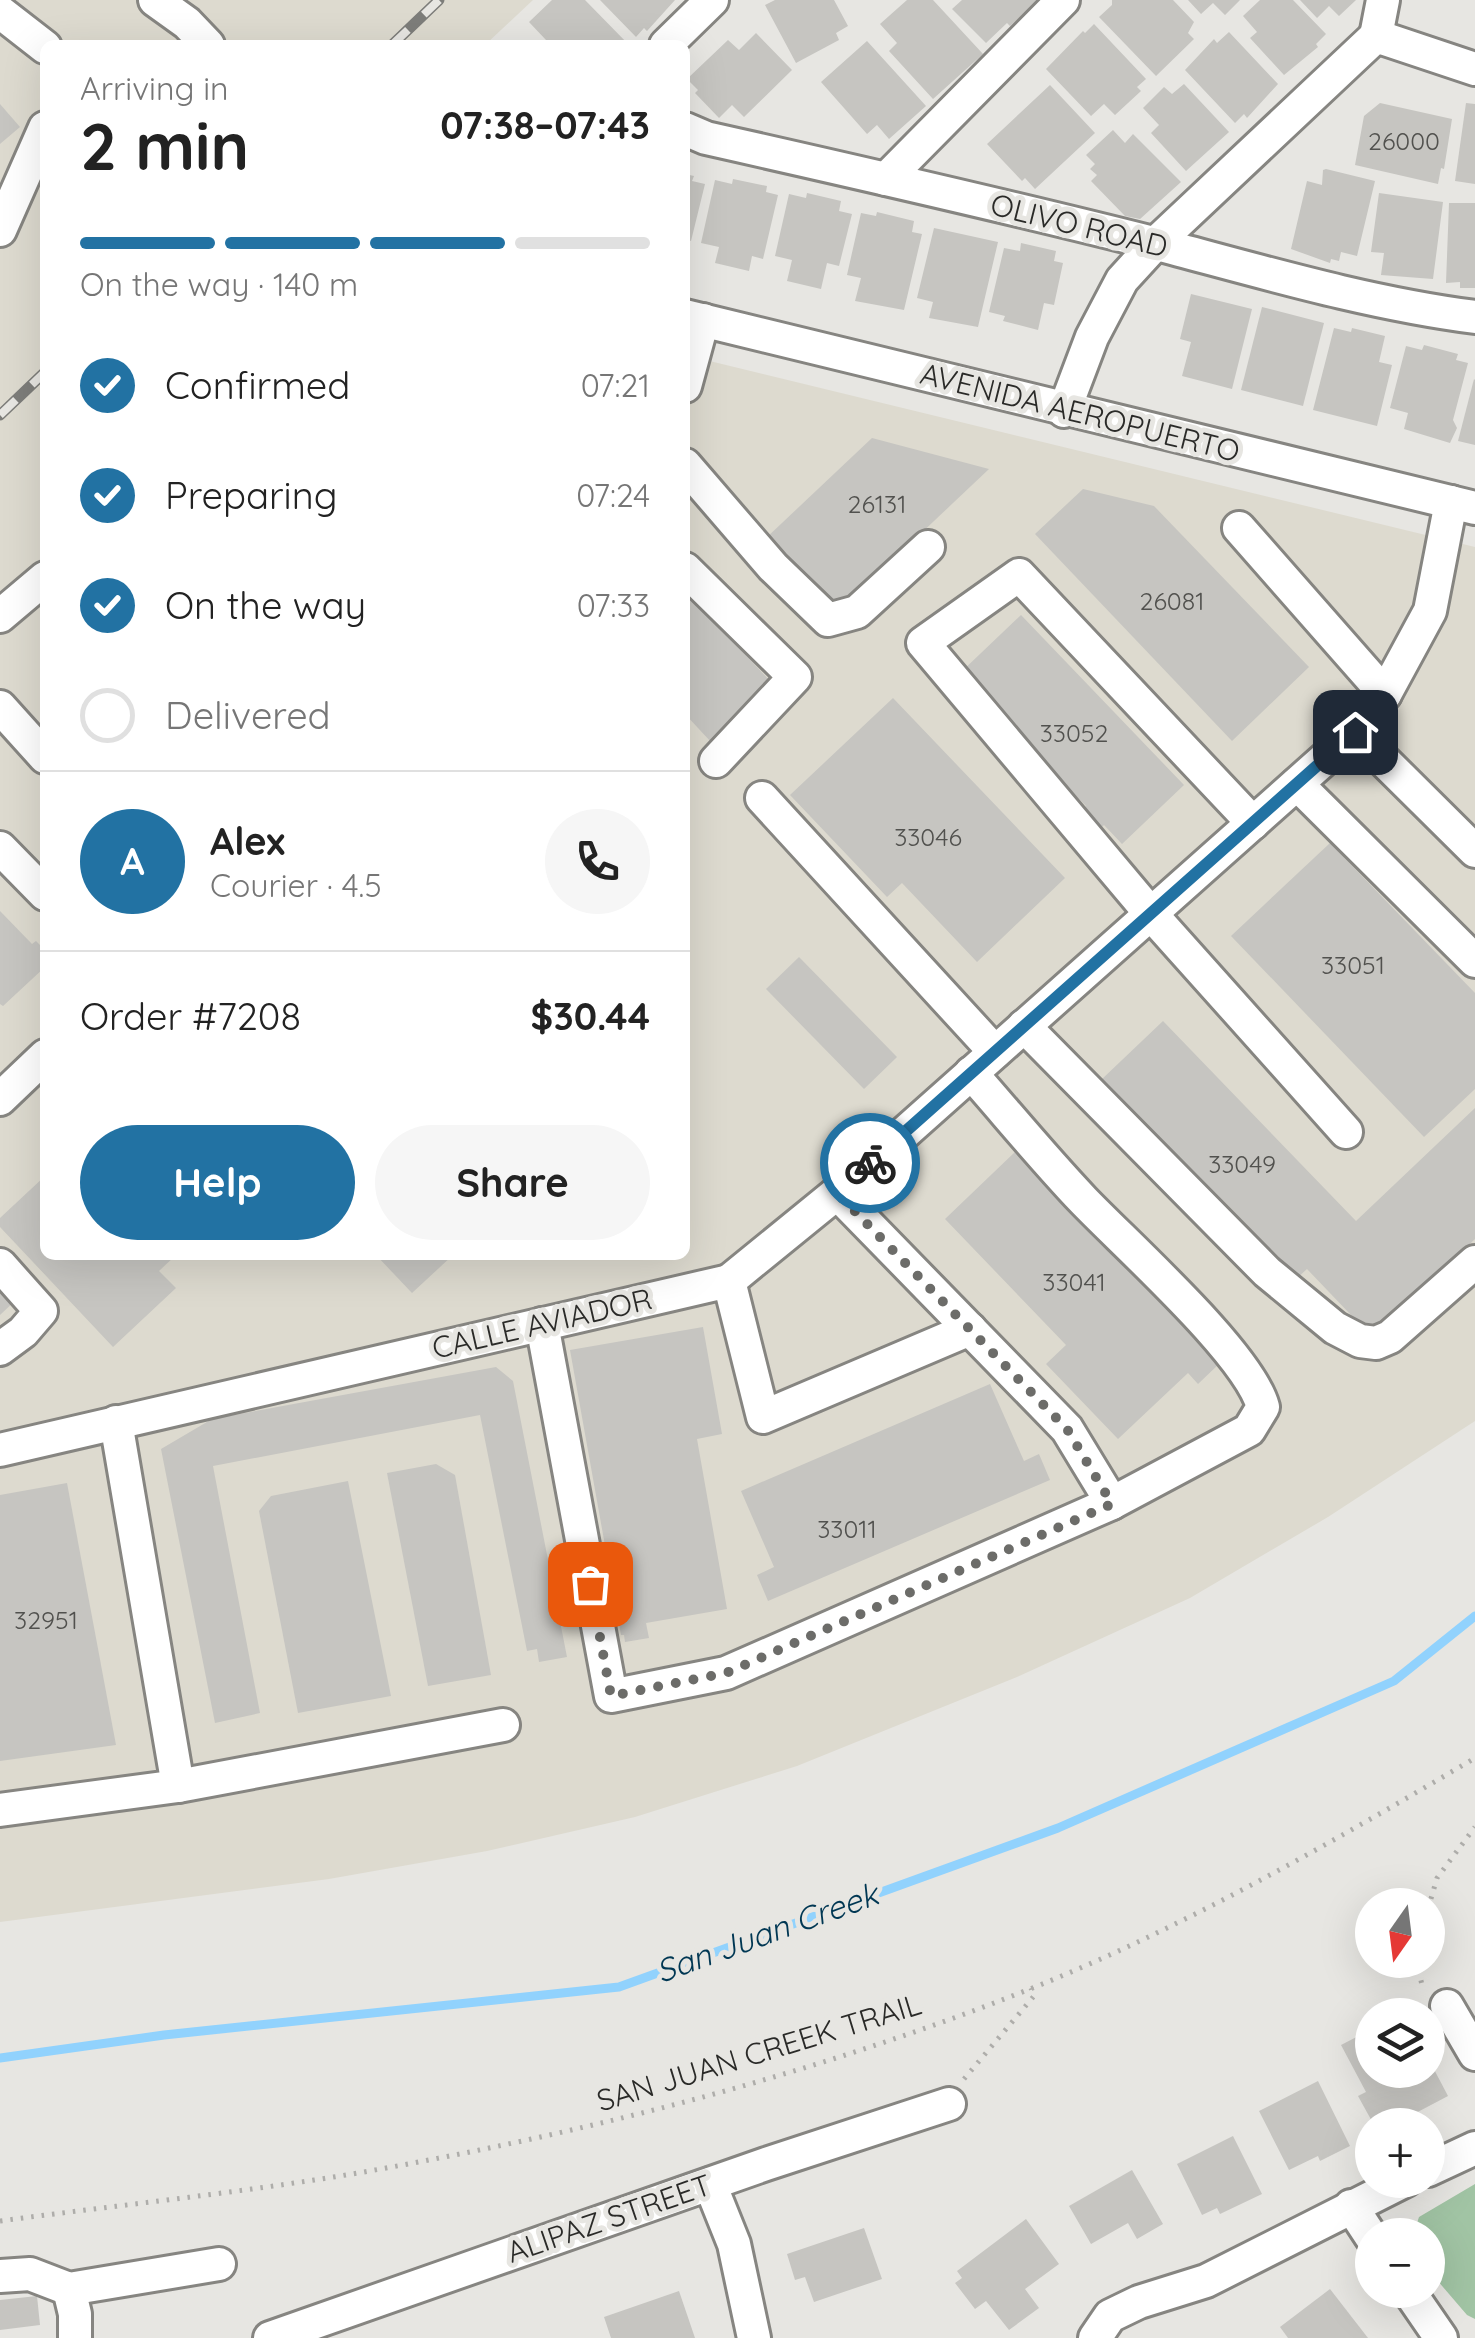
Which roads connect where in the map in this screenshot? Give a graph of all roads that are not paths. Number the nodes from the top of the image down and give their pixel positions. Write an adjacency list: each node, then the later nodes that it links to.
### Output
1 (155, 0): 7 (street)
2 (712, 0): 8 (street)
3 (1063, 0): 13 (street)
4 (1384, 0): 6 (street)
5 (0, 12): 9 (street)
6 (1376, 36): 10 (street); 15 (street)
7 (203, 40)
8 (671, 40)
9 (40, 43)
10 (1475, 69)
11 (690, 130): 13 (street, OLIVO ROAD)
12 (40, 139): 14 (street)
13 (886, 178): 15 (street, OLIVO ROAD)
14 (0, 230)
15 (1155, 244): 16 (street, OLIVO ROAD); 19 (street)
16 (1475, 317)
17 (694, 318): 18 (street); 19 (street, AVENIDA AEROPUERTO)
18 (690, 348)
19 (1064, 411): 21 (street, AVENIDA AEROPUERTO)
20 (690, 471): 23 (street)
21 (1463, 505): 27 (street)
22 (1239, 528): 27 (street)
23 (928, 546)
24 (690, 574): 31 (street)
25 (40, 582): 26 (street)
26 (0, 616)
27 (1386, 694): 29 (street)
28 (0, 708): 30 (street)
29 (1355, 732): 32 (street); 36 (street)
30 (40, 752)
31 (716, 761)
32 (1297, 784): 34 (street); 39 (street)
33 (762, 798): 42 (street)
34 (1253, 823): 38 (street); 38 (street)
35 (0, 848): 37 (street)
36 (1475, 851)
37 (40, 889)
38 (1150, 914): 40 (street); 44 (street)
39 (1475, 961)
40 (1024, 1026): 42 (street); 46 (street)
41 (40, 1061): 43 (street)
42 (983, 1063): 45 (street); 54 (street)
43 (0, 1099)
44 (1346, 1132)
45 (837, 1193): 48 (street); 50 (street)
46 (1475, 1262)
47 (0, 1265): 51 (street)
48 (728, 1281): 49 (street, CALLE AVIADOR); 50 (street)
49 (542, 1324): 52 (street, CALLE AVIADOR); 54 (street)
50 (970, 1329): 54 (street)
51 (0, 1350)
52 (116, 1422): 53 (street, CALLE AVIADOR); 56 (street)
53 (0, 1450)
54 (1112, 1504)
55 (504, 1725): 56 (street)
56 (178, 1786): 57 (street)
57 (0, 1810)
58 (1447, 2006): 59 (street)
59 (1475, 2054)
60 (949, 2104): 63 (street, ALIPAZ STREET)
61 (1475, 2148): 62 (street)
62 (1445, 2162)
63 (710, 2184): 73 (street, ALIPAZ STREET); 74 (street)
64 (1367, 2198): 65 (street)
65 (1350, 2206): 66 (street); 71 (street)
66 (1358, 2218)
67 (219, 2264): 70 (street)
68 (0, 2276): 70 (street)
69 (1420, 2308): 75 (street)
70 (73, 2314): 72 (street)
71 (1102, 2327)
72 (99, 2338)
73 (270, 2338)
74 (754, 2338)
75 (1441, 2338)

